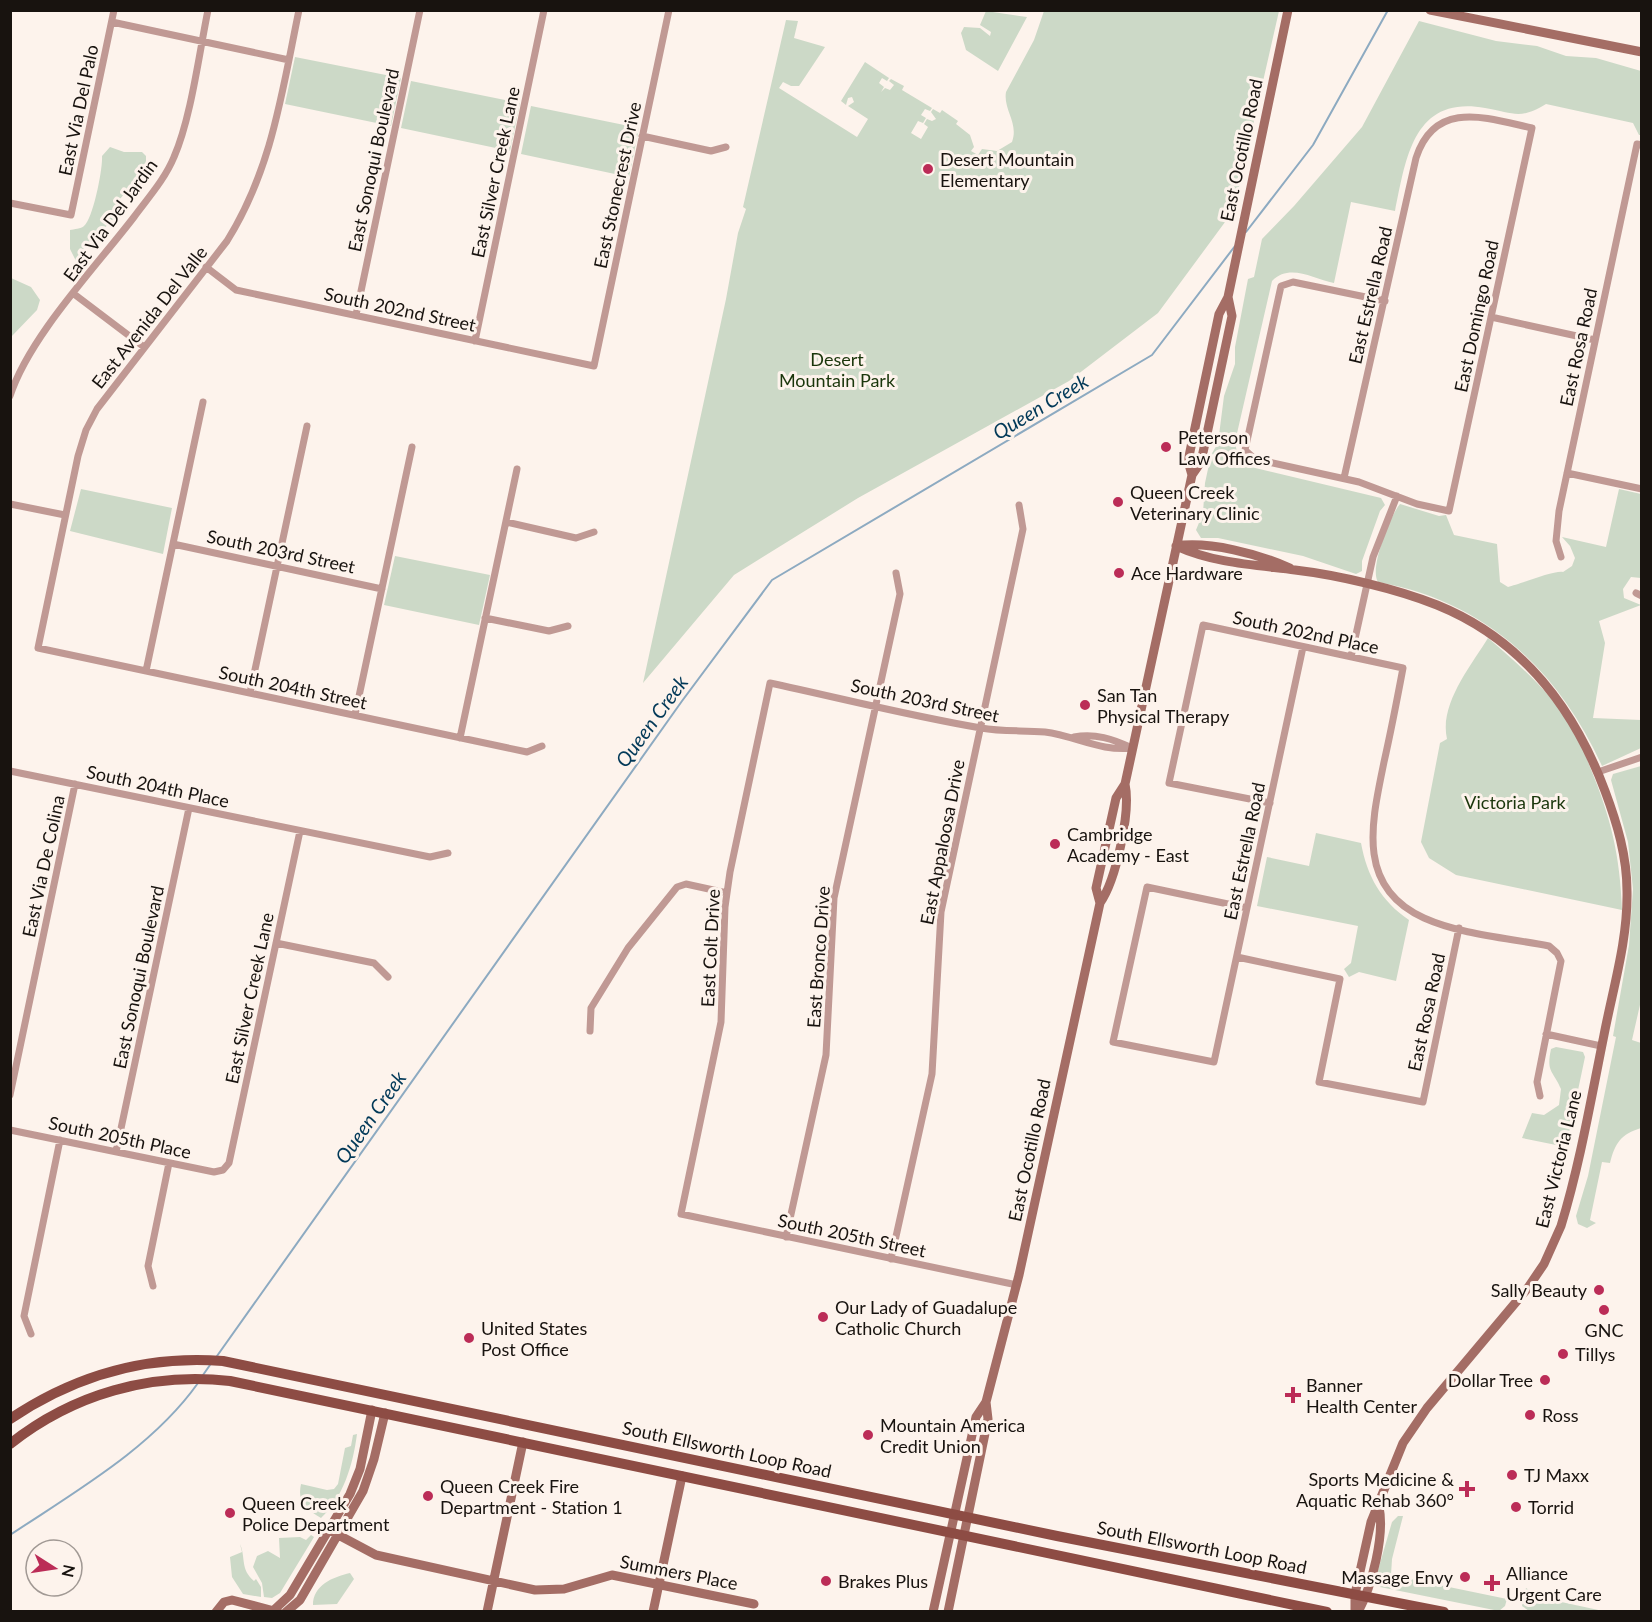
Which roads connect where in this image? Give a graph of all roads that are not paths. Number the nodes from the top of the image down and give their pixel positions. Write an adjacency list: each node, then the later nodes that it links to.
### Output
1 (114, 10): 9 (street, East Via Del Palo)
2 (208, 10): 10 (street, East Via Del Jardin)
3 (299, 10): 12 (street, East Avenida Del Valle)
4 (420, 10): 21 (street, East Sonoqui Boulevard)
5 (544, 10): 23 (street, East Silver Creek Lane)
6 (669, 10): 14 (street, East Stonecrest Drive)
7 (1288, 10): 42 (street, East Ocotillo Road)
8 (1430, 10): 11 (street)
9 (112, 22): 10 (street); 17 (street, East Via Del Palo)
10 (202, 41): 12 (street); 19 (street, East Via Del Jardin)
11 (1641, 52)
12 (289, 60): 18 (street, East Avenida Del Valle)
13 (1532, 128): 20 (street, East Estrella Road); 22 (street, East Domingo Road)
14 (642, 136): 16 (street); 26 (street, East Stonecrest Drive)
15 (1640, 144): 24 (street, East Rosa Road)
16 (726, 147)
17 (10, 203)
18 (206, 267): 21 (street, South 202nd Street); 25 (street, East Avenida Del Valle)
19 (74, 294): 25 (street); 27 (street, East Via Del Jardin)
20 (1385, 302): 33 (street, East Estrella Road); 33 (street)
21 (356, 315): 23 (street, South 202nd Street)
22 (1491, 318): 24 (street); 35 (street, East Domingo Road)
23 (475, 340): 26 (street, South 202nd Street)
24 (1595, 340): 32 (street, East Rosa Road)
25 (144, 347): 38 (street, East Avenida Del Valle)
26 (594, 366)
27 (10, 396)
28 (203, 402): 41 (street)
29 (307, 426): 44 (street)
30 (412, 447): 47 (street)
31 (517, 469): 39 (street)
32 (1567, 473): 34 (street); 43 (street, East Rosa Road)
33 (1344, 478): 35 (street)
34 (1641, 489)
35 (1396, 496): 46 (street)
36 (10, 504): 38 (street)
37 (1019, 505): 58 (street, East Appaloosa Drive)
38 (65, 515): 51 (street, East Avenida Del Valle)
39 (506, 522): 40 (street); 48 (street)
40 (594, 532)
41 (173, 544): 44 (street, South 203rd Street); 53 (street)
42 (1176, 546): 46 (street, East Victoria Lane); 61 (street, East Ocotillo Road)
43 (1562, 557)
44 (277, 566): 47 (street, South 203rd Street); 55 (street)
45 (896, 573): 56 (street, East Bronco Drive)
46 (1366, 585): 52 (street); 64 (street, East Victoria Lane)
47 (382, 589): 57 (street)
48 (485, 618): 49 (street); 59 (street)
49 (568, 626)
50 (1303, 647): 52 (street, South 202nd Place); 66 (street, East Estrella Road); 66 (street, South 202nd Place)
51 (38, 648): 53 (street, South 204th Street)
52 (1351, 657): 72 (street, South 202nd Place)
53 (146, 671): 55 (street, South 204th Street)
54 (770, 683): 56 (street, South 203rd Street); 70 (street, East Colt Drive)
55 (250, 693): 57 (street, South 204th Street)
56 (876, 705): 58 (street, South 203rd Street); 87 (street, East Bronco Drive)
57 (355, 715): 59 (street, South 204th Street)
58 (980, 728): 61 (street, South 203rd Street); 88 (street, East Appaloosa Drive)
59 (460, 738): 60 (street, South 204th Street)
60 (542, 746)
61 (1133, 748): 90 (street, East Ocotillo Road)
62 (1641, 757): 64 (street)
63 (10, 771): 65 (street, South 204th Place)
64 (1598, 772): 78 (street, East Victoria Lane)
65 (75, 784): 67 (street, South 204th Place); 79 (street, East Via De Colina)
66 (1270, 803): 71 (street, East Estrella Road)
67 (189, 808): 68 (street, South 204th Place); 83 (street, East Sonoqui Boulevard)
68 (300, 831): 69 (street, South 204th Place); 73 (street, East Silver Creek Lane)
69 (448, 854)
70 (727, 893): 76 (street); 86 (street, East Colt Drive)
71 (1247, 908): 74 (street, East Estrella Road); 74 (street, East Estrella Road)
72 (1459, 928): 74 (street, East Rosa Road); 77 (street)
73 (276, 943): 75 (street); 85 (street, East Silver Creek Lane)
74 (1237, 957)
75 (388, 977)
76 (590, 1031)
77 (1546, 1034): 78 (street); 80 (street)
78 (1601, 1046): 101 (street, East Victoria Lane)
79 (10, 1095)
80 (1540, 1096)
81 (10, 1130): 82 (street, South 205th Place)
82 (60, 1140): 83 (street, South 205th Place); 91 (street)
83 (116, 1152): 84 (street, South 205th Place)
84 (169, 1163): 85 (street, South 205th Place); 89 (street)
85 (223, 1170)
86 (681, 1214): 87 (street, South 205th Street)
87 (786, 1237): 88 (street, South 205th Street)
88 (891, 1258): 90 (street, South 205th Street)
89 (153, 1286)
90 (1017, 1286): 92 (street, East Ocotillo Road)
91 (30, 1334)
92 (986, 1402): 102 (street, East Ocotillo Road); 103 (street, East Ocotillo Road)
93 (372, 1410): 94 (main road, South Ellsworth Loop Road); 98 (main road, South Ellsworth Loop Road); 104 (street)
94 (384, 1413): 97 (main road, South Ellsworth Loop Road); 104 (street)
95 (10, 1419): 96 (main road, South Ellsworth Loop Road)
96 (525, 1423): 97 (main road); 99 (main road, South Ellsworth Loop Road)
97 (523, 1442): 100 (main road, South Ellsworth Loop Road); 107 (street)
98 (10, 1444)
99 (686, 1457): 100 (main road); 102 (main road, South Ellsworth Loop Road)
100 (682, 1476): 105 (main road, South Ellsworth Loop Road); 108 (street)
101 (1379, 1507): 109 (street, East Victoria Lane); 110 (street, East Victoria Lane)
102 (954, 1514): 103 (main road, South Ellsworth Loop Road); 105 (street, East Ocotillo Road)
103 (968, 1517): 106 (street, East Ocotillo Road); 109 (main road, South Ellsworth Loop Road)
104 (333, 1533): 107 (street, Summers Place); 112 (street); 114 (street)
105 (951, 1533): 106 (main road, South Ellsworth Loop Road); 117 (street, East Ocotillo Road)
106 (964, 1536): 118 (street, East Ocotillo Road); 119 (main road, South Ellsworth Loop Road)
107 (493, 1582): 108 (street, Summers Place); 115 (street)
108 (661, 1583): 111 (street, Summers Place); 116 (street)
109 (1355, 1594): 110 (main road, South Ellsworth Loop Road); 120 (street, East Victoria Lane)
110 (1366, 1596): 120 (street, East Victoria Lane); 121 (main road, South Ellsworth Loop Road)
111 (754, 1604)
112 (277, 1610): 113 (street)
113 (216, 1611)
114 (286, 1611)
115 (487, 1611)
116 (653, 1611)
117 (933, 1611)
118 (948, 1611)
119 (1327, 1611)
120 (1357, 1611)
121 (1444, 1611)

